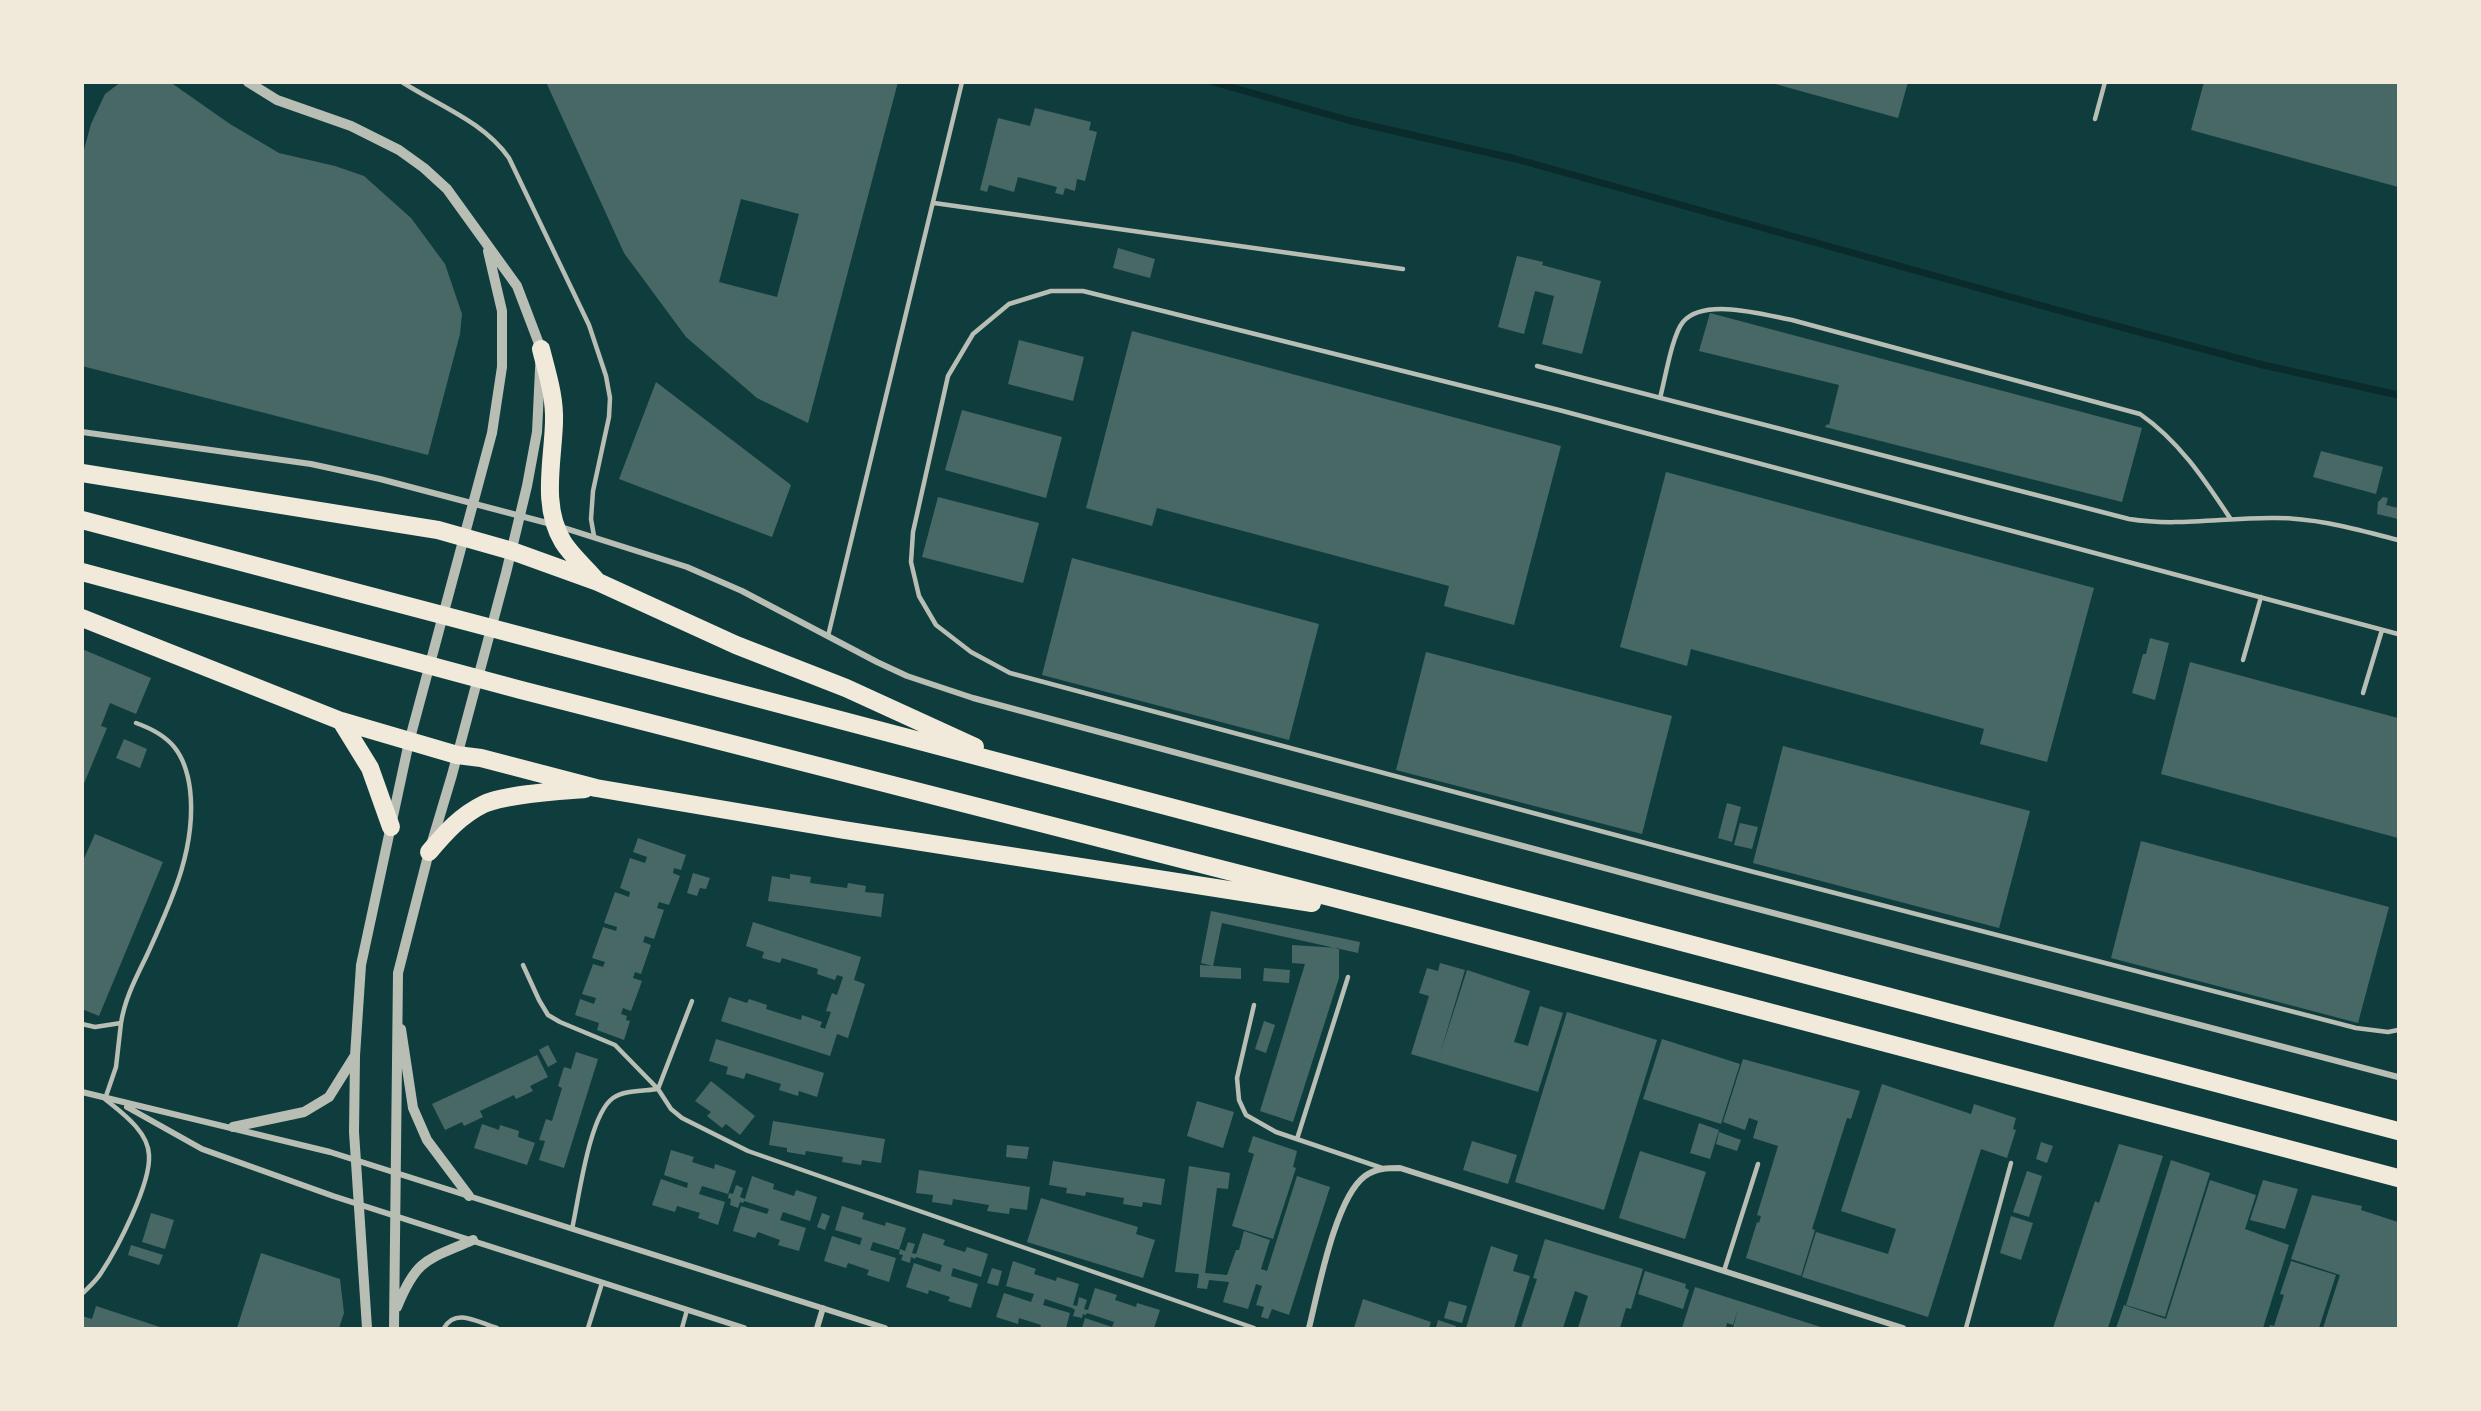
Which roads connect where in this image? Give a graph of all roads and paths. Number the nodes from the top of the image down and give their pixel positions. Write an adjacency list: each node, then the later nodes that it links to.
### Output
1 (248, 82): 7 (street)
2 (402, 82): 17 (lane)
3 (962, 82): 6 (lane)
4 (2105, 82): 5 (lane)
5 (2095, 119)
6 (934, 202): 8 (lane); 26 (lane)
7 (488, 248): 9 (street); 16 (street)
8 (1404, 269)
9 (541, 349): 19 (street); 21 (highway)
10 (1537, 366): 11 (lane)
11 (1660, 398): 14 (lane); 14 (lane)
12 (82, 432): 17 (street)
13 (82, 473): 16 (highway)
14 (2230, 518): 18 (lane)
15 (82, 520): 33 (highway)
16 (465, 529): 19 (highway); 31 (street)
17 (594, 536): 26 (street)
18 (2398, 540)
19 (513, 543): 21 (highway); 32 (street)
20 (82, 572): 37 (highway)
21 (598, 582): 33 (highway)
22 (2261, 597): 24 (lane); 27 (lane); 45 (lane)
23 (82, 618): 29 (highway)
24 (2382, 630): 25 (lane); 28 (lane)
25 (2398, 634)
26 (828, 636): 47 (street)
27 (2243, 660)
28 (2363, 693)
29 (341, 721): 31 (highway); 35 (highway)
30 (136, 723): 43 (lane)
31 (409, 742): 32 (highway); 35 (street)
32 (458, 755): 34 (highway); 36 (street)
33 (1021, 768): 53 (highway)
34 (596, 788): 36 (highway); 37 (highway)
35 (391, 827): 46 (street)
36 (429, 852): 40 (street)
37 (1412, 918): 60 (highway)
38 (523, 964): 48 (lane)
39 (1348, 977): 54 (lane)
40 (396, 996): 59 (street); 61 (street)
41 (692, 1001): 48 (lane)
42 (1254, 1005): 54 (lane)
43 (121, 1023): 44 (lane); 50 (lane)
44 (82, 1024)
45 (2398, 1030)
46 (355, 1056): 52 (street); 55 (street)
47 (2398, 1077)
48 (658, 1089): 64 (lane); 81 (lane)
49 (82, 1092): 50 (street)
50 (105, 1099): 51 (street); 68 (lane)
51 (121, 1103): 52 (street); 62 (street)
52 (233, 1127): 55 (street)
53 (2398, 1131)
54 (1297, 1139): 58 (lane)
55 (355, 1160): 59 (street); 62 (street)
56 (2011, 1163): 84 (lane)
57 (1758, 1164): 66 (lane)
58 (1382, 1168): 66 (street); 82 (street)
59 (395, 1171): 61 (street); 63 (street)
60 (2398, 1178)
61 (470, 1196): 64 (street)
62 (358, 1203): 63 (street); 72 (street)
63 (395, 1216): 65 (street); 71 (street)
64 (572, 1229): 69 (street)
65 (473, 1240): 67 (street); 71 (street)
66 (1724, 1271): 83 (street)
67 (602, 1283): 70 (street); 76 (lane)
68 (82, 1294)
69 (823, 1308): 79 (street); 80 (street)
70 (687, 1310): 77 (lane); 78 (street)
71 (394, 1314): 73 (street)
72 (367, 1329)
73 (394, 1329)
74 (444, 1329): 75 (lane)
75 (497, 1329)
76 (588, 1329)
77 (682, 1329)
78 (744, 1329)
79 (817, 1329)
80 (885, 1329)
81 (1254, 1329)
82 (1309, 1329)
83 (1903, 1329)
84 (1966, 1329)

